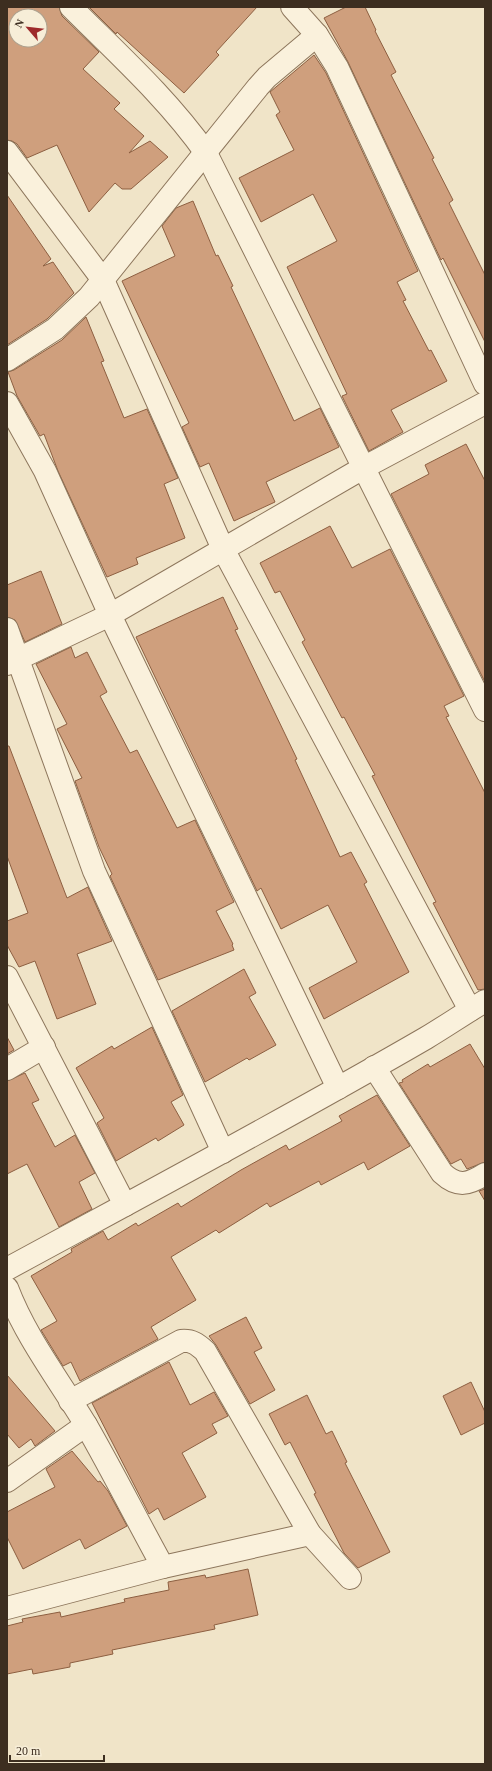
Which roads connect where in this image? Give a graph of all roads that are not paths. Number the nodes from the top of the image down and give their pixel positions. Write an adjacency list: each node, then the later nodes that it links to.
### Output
1 (71, 7): 5 (street)
2 (292, 7): 3 (street)
3 (317, 35): 5 (street); 8 (street)
4 (7, 152): 6 (street)
5 (206, 152): 6 (street); 11 (street)
6 (103, 280): 7 (street); 12 (street)
7 (7, 360)
8 (485, 384)
9 (7, 403): 13 (street)
10 (485, 403): 11 (street)
11 (363, 468): 12 (street); 16 (street)
12 (223, 549): 13 (street); 18 (street)
13 (110, 615): 15 (street); 22 (street)
14 (7, 629): 15 (street)
15 (13, 662): 23 (street)
16 (485, 710)
17 (7, 977): 19 (street)
18 (478, 1006): 20 (street)
19 (44, 1047): 21 (street); 25 (street)
20 (374, 1067): 22 (street); 24 (street)
21 (7, 1069)
22 (338, 1088): 23 (street)
23 (223, 1152): 25 (street)
24 (485, 1174)
25 (125, 1205): 26 (street)
26 (7, 1269)
27 (9, 1303): 28 (street)
28 (70, 1401): 29 (street); 31 (street)
29 (86, 1425): 30 (street); 32 (street)
30 (7, 1481)
31 (310, 1534): 32 (street); 33 (street)
32 (163, 1567): 34 (street)
33 (350, 1578)
34 (7, 1608)

